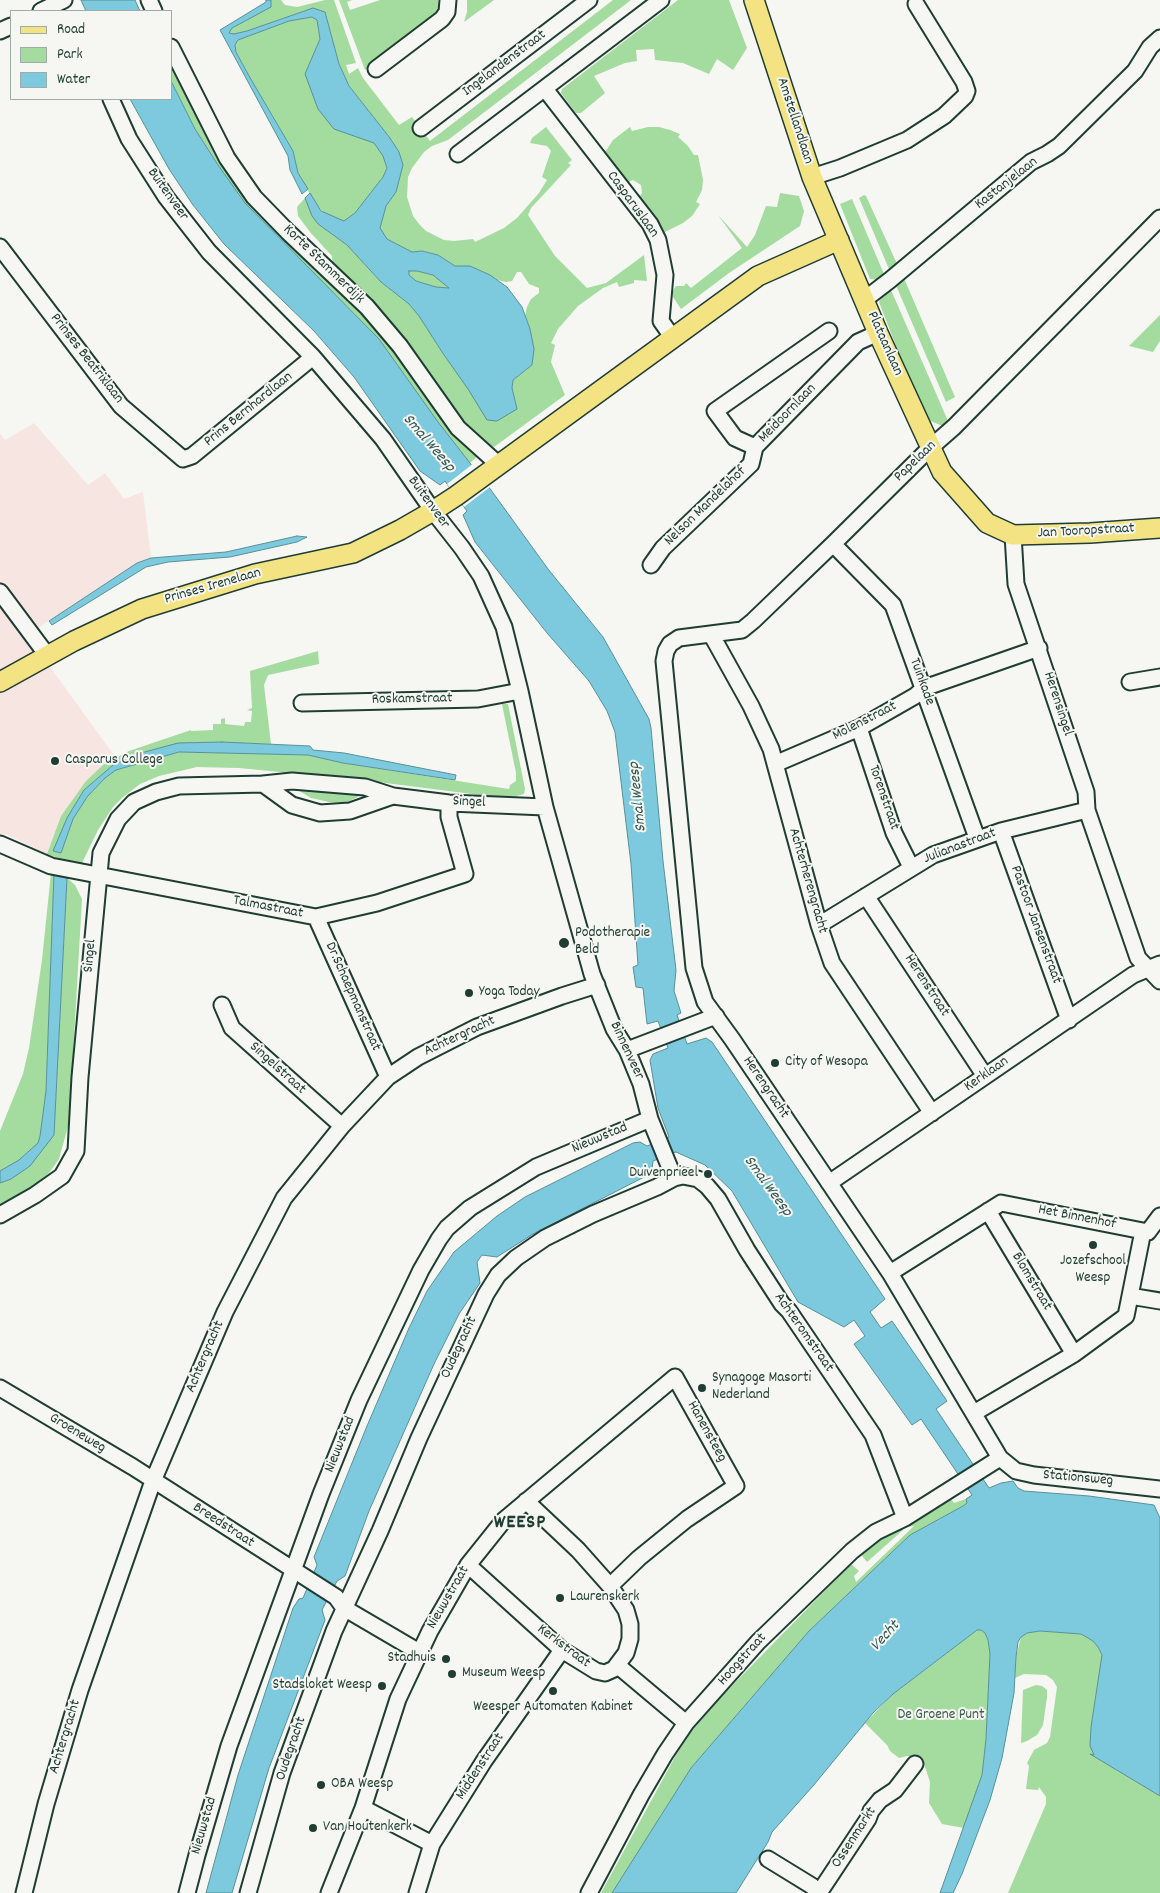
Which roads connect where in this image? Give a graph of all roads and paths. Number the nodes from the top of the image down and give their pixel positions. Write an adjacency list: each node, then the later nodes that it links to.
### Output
1 (65, 0): 7 (street)
2 (448, 0): 10 (street)
3 (589, 0): 13 (street, Ingelandenstraat)
4 (661, 0): 11 (street)
5 (754, 0): 15 (main road, Amstellandlaan)
6 (916, 4): 15 (street)
7 (43, 10)
8 (1160, 38): 19 (street, Kastanjelaan)
9 (172, 49): 27 (street, Korte Stammerdijk)
10 (376, 69)
11 (545, 89): 14 (street); 22 (street, Casparuslaan)
12 (111, 100): 23 (street, Buitenveer)
13 (421, 128)
14 (458, 154)
15 (812, 177): 17 (main road, Amstellandlaan)
16 (1160, 218): 25 (street, Papelaan)
17 (839, 240): 19 (main road, Plataanlaan); 22 (main road)
18 (0, 247): 26 (street, Prinses Beatrixlaan)
19 (864, 300): 21 (main road, Plataanlaan)
20 (829, 331): 24 (street, Meidoornlaan)
21 (878, 333): 24 (street, Meidoornlaan); 25 (main road, Plataanlaan)
22 (673, 338): 27 (main road)
23 (313, 357): 26 (street, Prins Bernhardlaan); 28 (street, Buitenveer)
24 (755, 447): 32 (street, Nelson Mandelahof)
25 (930, 448): 30 (main road); 31 (street, Papelaan)
26 (183, 460)
27 (493, 469): 28 (main road)
28 (433, 512): 36 (main road, Prinses Irenelaan); 42 (street, Buitenveer)
29 (1160, 528): 30 (main road, Jan Tooropstraat)
30 (1012, 535): 35 (street, Herensingel)
31 (833, 544): 34 (street, Papelaan); 41 (street, Tuinkade)
32 (651, 564)
33 (0, 592): 36 (street)
34 (711, 634): 37 (street, Papelaan); 45 (street, Achterherengracht)
35 (1039, 648): 41 (street, Molenstraat); 50 (street, Herensingel)
36 (47, 655): 39 (main road, Prinses Irenelaan)
37 (665, 673): 63 (street, Herengracht)
38 (1160, 678): 40 (street)
39 (0, 682)
40 (1130, 682)
41 (924, 688): 44 (street, Molenstraat); 52 (street, Tuinkade)
42 (520, 691): 43 (street, Roskamstraat); 49 (street, Buitenveer)
43 (302, 703)
44 (860, 728): 45 (street, Molenstraat); 54 (street, Torenstraat)
45 (775, 764): 58 (street, Achterherengracht)
46 (263, 784): 47 (street, Singel); 47 (street, Singel); 55 (street, Singel)
47 (393, 796): 48 (street, Singel)
48 (449, 803): 49 (street, Singel); 57 (street, Talmastraat)
49 (545, 807): 61 (street, Buitenveer)
50 (1087, 810): 51 (street, Julianastraat); 59 (street, Herensingel)
51 (1001, 831): 52 (street, Julianastraat); 64 (street, Pastoor Jansenstraat)
52 (977, 838): 54 (street, Julianastraat)
53 (0, 844): 55 (street, Talmastraat)
54 (911, 867): 56 (street, Julianastraat)
55 (98, 875): 57 (street, Talmastraat); 74 (street, Singel)
56 (866, 896): 58 (street, Julianastraat); 66 (street, Herenstraat)
57 (316, 917): 67 (street, Dr.Schaepmanstraat)
58 (818, 925): 68 (street, Achterherengracht)
59 (1154, 966): 60 (street, Herensingel); 64 (street, Kerklaan)
60 (1160, 981)
61 (597, 985): 65 (street, Binnenveer); 67 (street, Achtergracht)
62 (222, 1004): 70 (street, Singelstraat)
63 (716, 1016): 65 (street); 72 (street, Herengracht)
64 (1069, 1020): 66 (street, Kerklaan)
65 (627, 1050): 69 (street, Binnenveer)
66 (985, 1076): 68 (street, Kerklaan)
67 (388, 1077): 70 (street, Achtergracht)
68 (932, 1113): 72 (street, Kerklaan)
69 (650, 1119): 71 (street, Binnenveer); 90 (street, Nieuwstad)
70 (342, 1126): 85 (street, Achtergracht)
71 (674, 1178): 88 (street, Achteromstraat); 92 (street, Oudegracht)
72 (829, 1183): 77 (street, Herengracht)
73 (988, 1211): 76 (street, Het Binnenhof); 77 (street); 80 (street, Blomstraat)
74 (0, 1215)
75 (1160, 1216): 76 (street)
76 (1143, 1231): 78 (street)
77 (890, 1273): 83 (street, Herengracht)
78 (1130, 1296): 79 (street); 80 (street)
79 (1160, 1301)
80 (1074, 1354): 83 (street)
81 (676, 1377): 87 (street, Nieuwstraat); 91 (street, Hanensteeg)
82 (0, 1388): 85 (street, Groeneweg)
83 (974, 1413): 84 (street, Herengracht)
84 (1000, 1458): 86 (street, Stationsweg); 88 (street, Hoogstraat)
85 (153, 1481): 90 (street, Breedstraat); 101 (street, Achtergracht)
86 (1160, 1489)
87 (526, 1501): 89 (street, Nieuwstraat); 91 (street)
88 (904, 1518): 96 (street, Hoogstraat)
89 (468, 1565): 93 (street, Kerkstraat); 94 (street, Nieuwstraat)
90 (292, 1570): 92 (street); 102 (street, Nieuwstad)
91 (610, 1586): 95 (street)
92 (340, 1603): 94 (street); 103 (street, Oudegracht)
93 (562, 1650): 95 (street, Kerkstraat); 99 (street, Middenstraat)
94 (420, 1652): 98 (street, Nieuwstraat)
95 (618, 1665): 96 (street)
96 (686, 1723): 106 (street, Hoogstraat)
97 (915, 1764): 107 (street, Ossenmarkt)
98 (363, 1808): 99 (street); 104 (street, Nieuwstraat)
99 (432, 1844): 105 (street, Middenstraat)
100 (768, 1859): 107 (street, Ossenmarkt)
101 (24, 1893)
102 (187, 1893)
103 (248, 1893)
104 (329, 1893)
105 (417, 1893)
106 (589, 1893)
107 (818, 1893)

